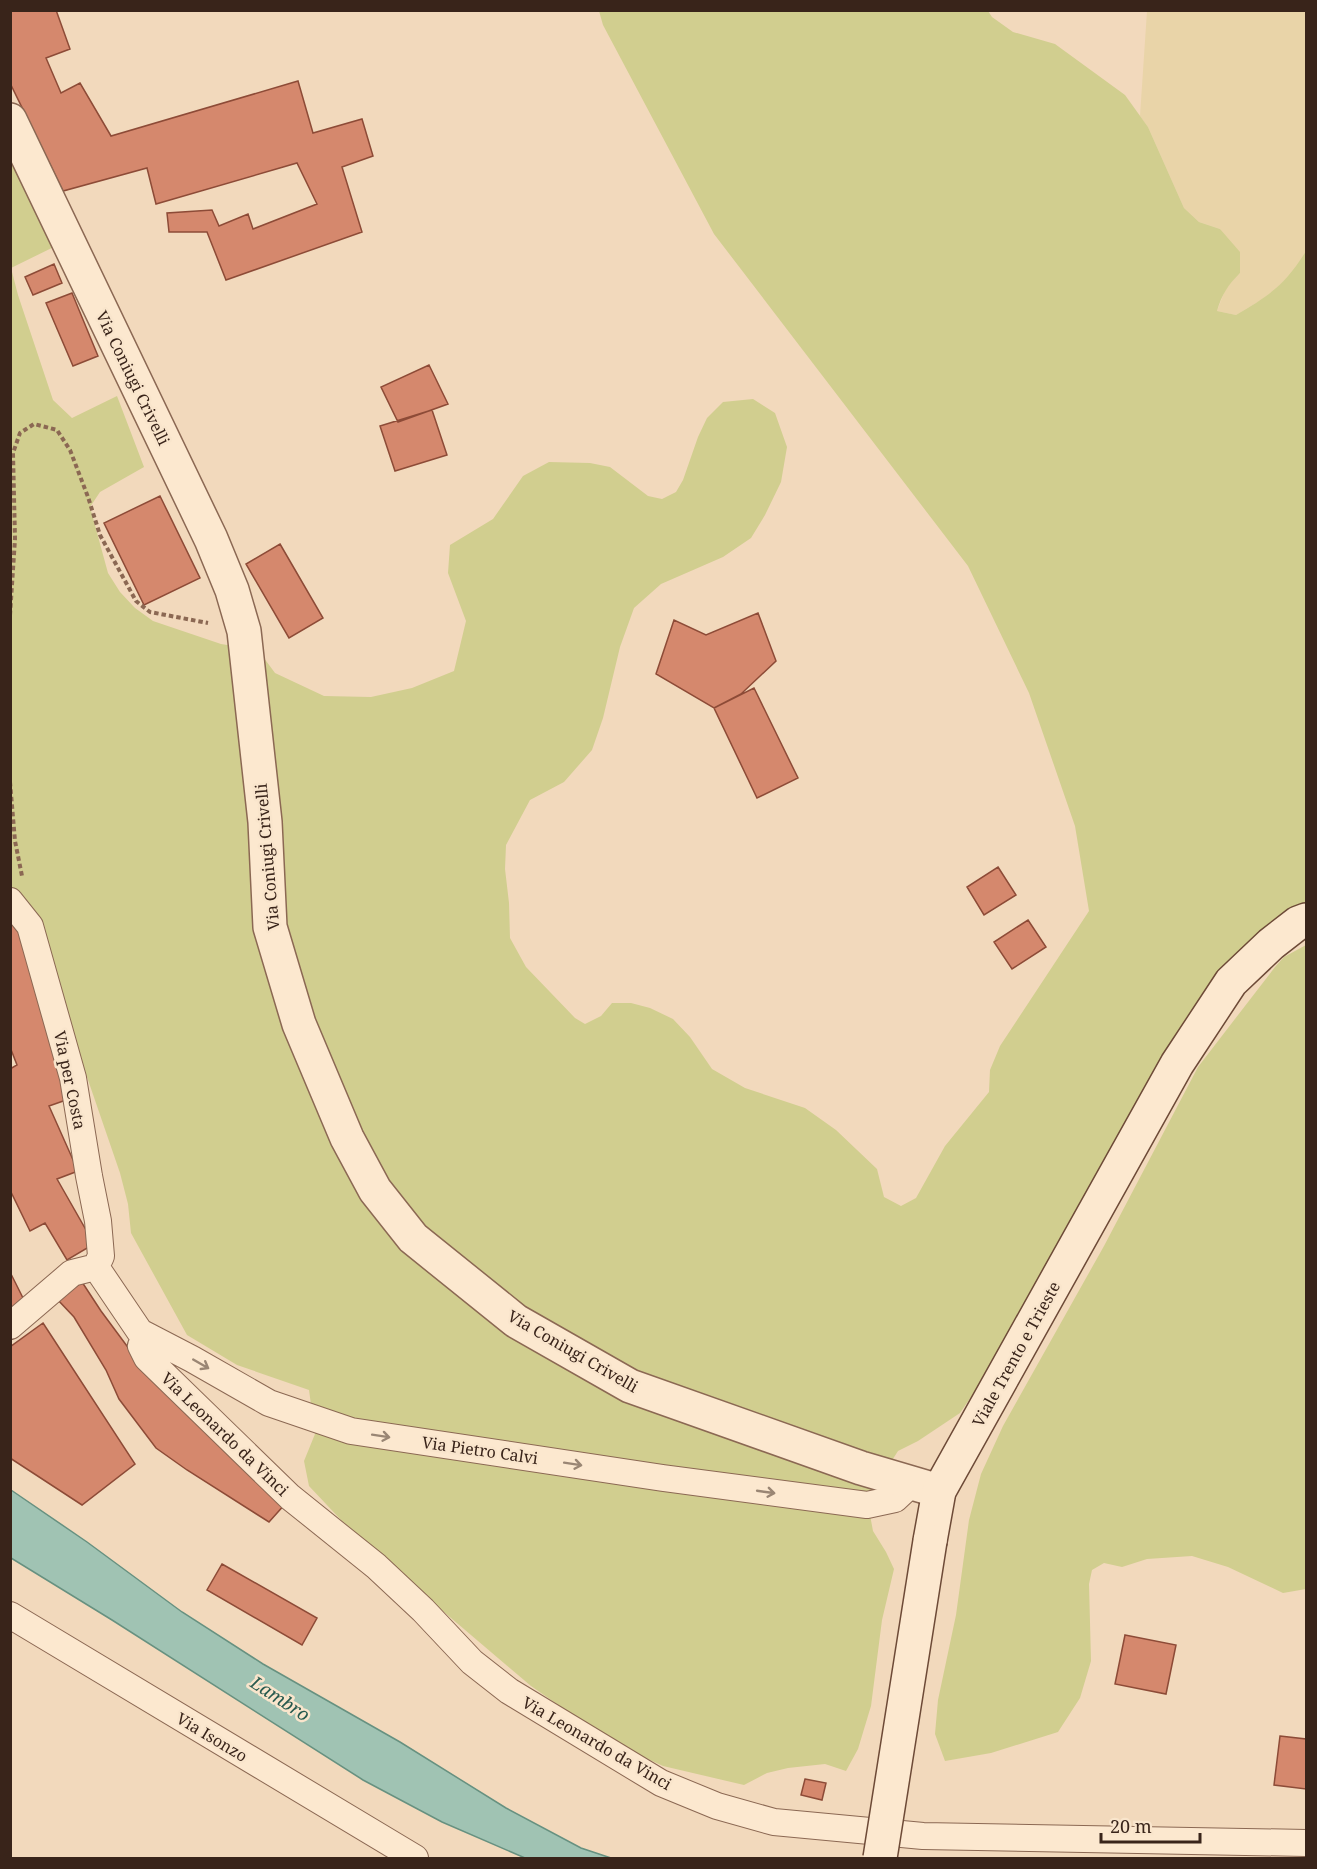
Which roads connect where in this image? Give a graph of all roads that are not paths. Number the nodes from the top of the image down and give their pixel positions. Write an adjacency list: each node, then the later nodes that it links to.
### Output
1 (10, 120): 7 (street, Via Coniugi Crivelli)
2 (10, 901): 4 (street, Via per Costa)
3 (1306, 920): 7 (street, Viale Trento e Trieste)
4 (96, 1267): 5 (street); 6 (street, Via Pietro Calvi)
5 (10, 1326)
6 (149, 1337): 7 (street, Via Pietro Calvi, one-way to 7); 9 (street, Via Leonardo da Vinci)
7 (926, 1487): 11 (street, Viale Trento e Trieste, bridge)
8 (10, 1615): 10 (street, Via Isonzo)
9 (1306, 1843)
10 (415, 1858)
11 (880, 1858)

